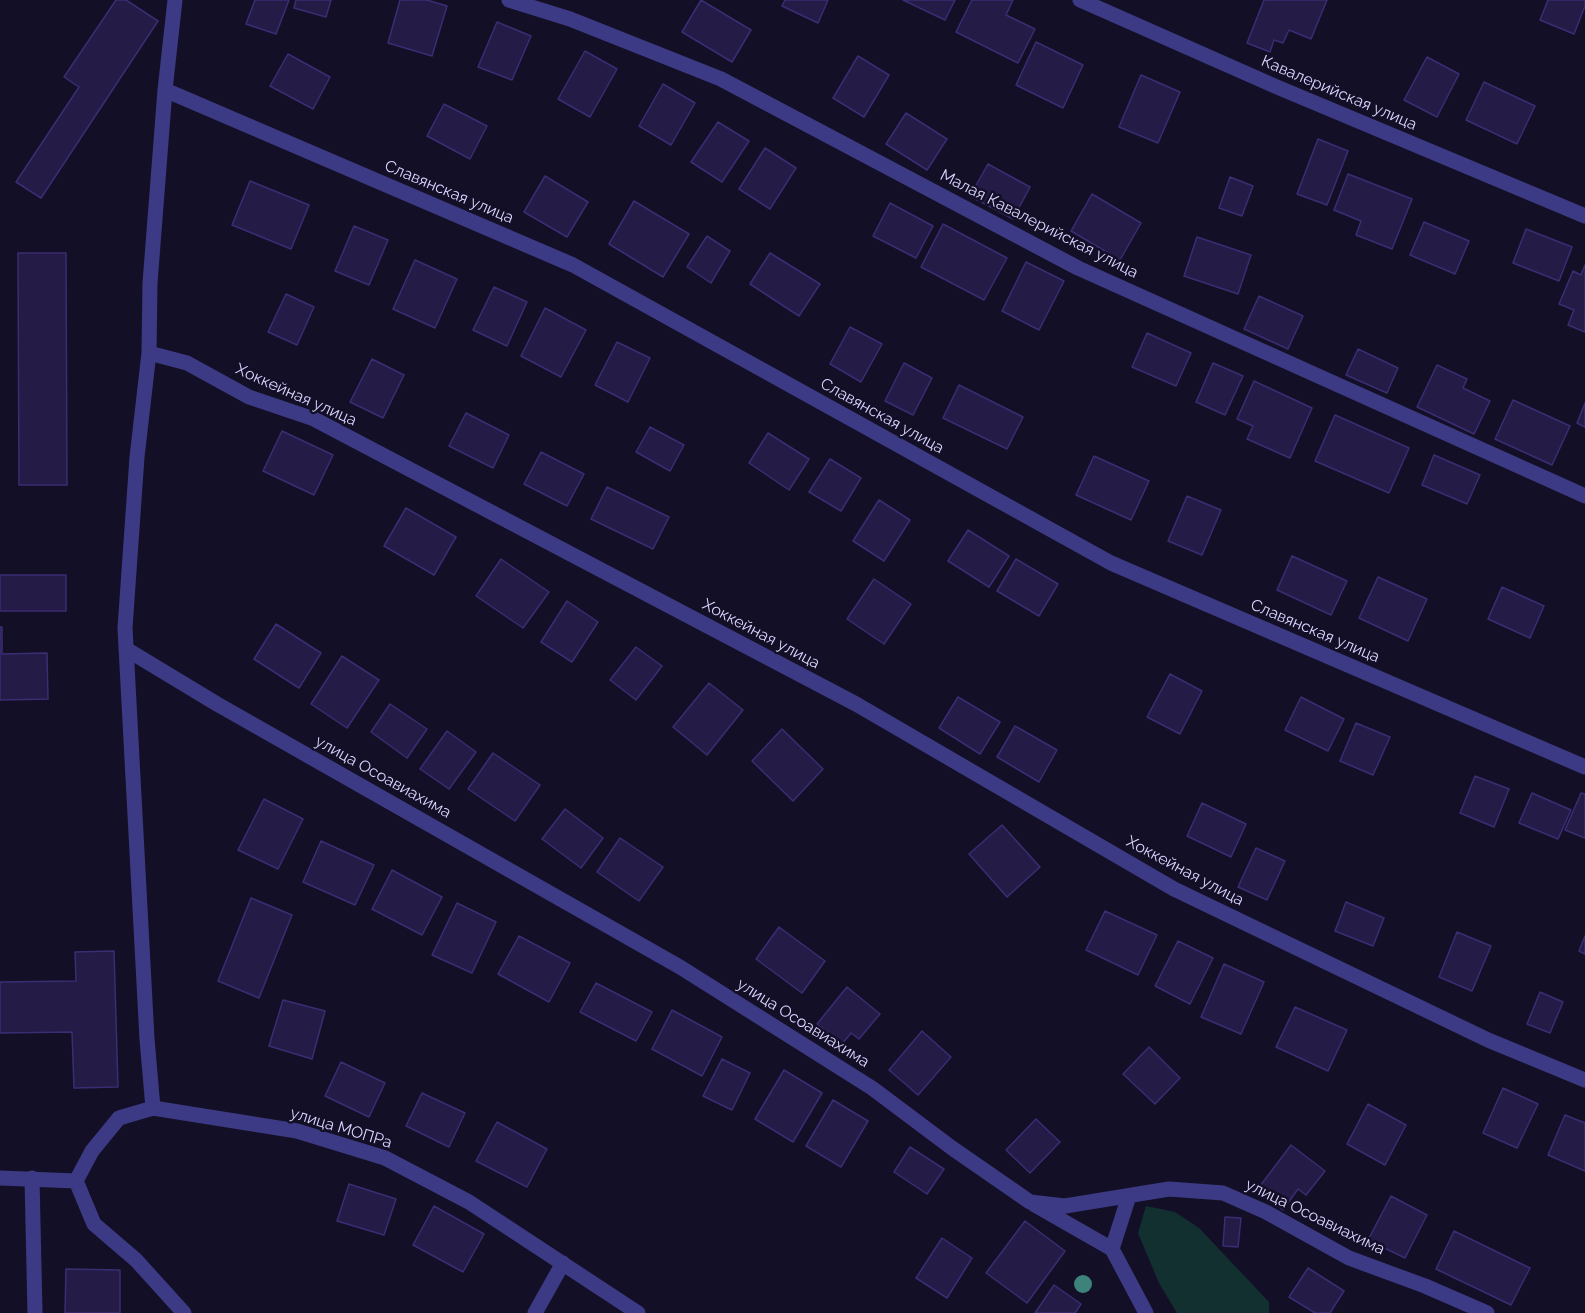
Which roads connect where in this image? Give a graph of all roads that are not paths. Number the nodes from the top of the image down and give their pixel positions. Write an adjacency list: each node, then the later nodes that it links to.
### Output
1 (175, 0): 4 (street)
2 (509, 0): 7 (street, Малая Кавалерийская улица)
3 (1080, 0): 5 (street, Кавалерийская улица)
4 (165, 90): 6 (street); 9 (street, Славянская улица)
5 (1585, 216)
6 (149, 353): 8 (street); 10 (street, Хоккейная улица)
7 (1585, 496)
8 (126, 649): 11 (street); 16 (street, улица Осоавиахима)
9 (1585, 766)
10 (1585, 1080)
11 (153, 1108): 14 (street); 18 (street, улица МОПРа)
12 (0, 1178): 13 (street)
13 (32, 1178): 14 (street); 19 (street)
14 (76, 1181): 20 (street)
15 (1129, 1196): 16 (street, улица Осоавиахима); 17 (street); 24 (street, улица Осоавиахима)
16 (1030, 1202): 17 (street)
17 (1112, 1249): 23 (street)
18 (563, 1263): 21 (street); 22 (street, улица МОПРа)
19 (35, 1313)
20 (184, 1313)
21 (534, 1313)
22 (638, 1313)
23 (1146, 1313)
24 (1487, 1313)

